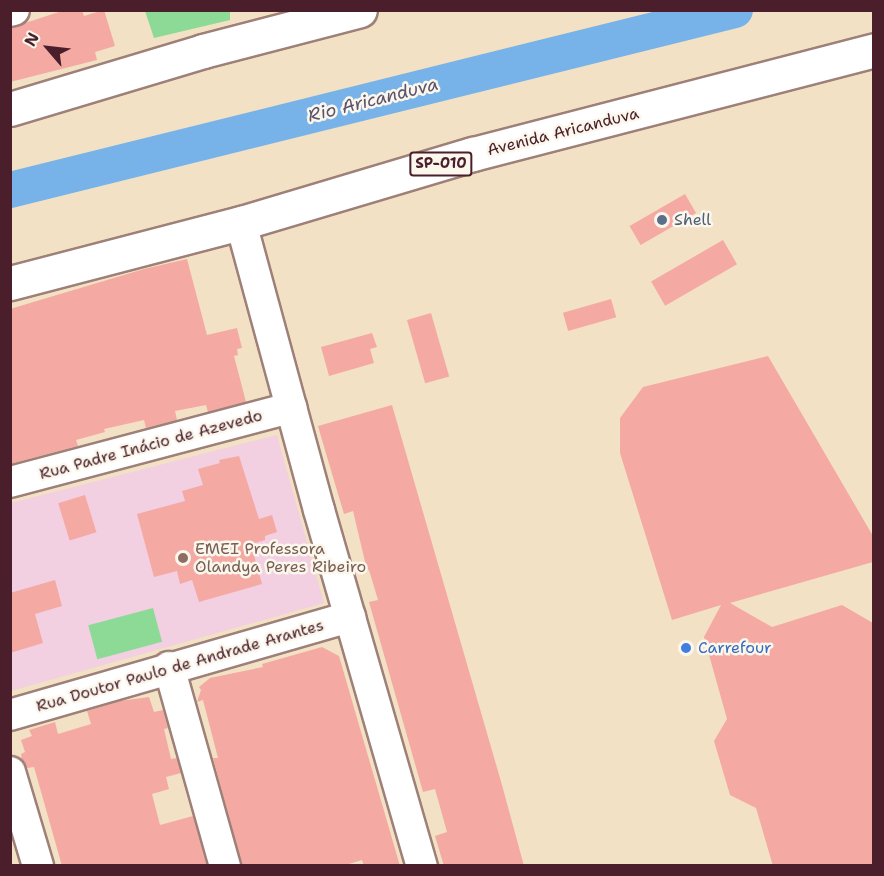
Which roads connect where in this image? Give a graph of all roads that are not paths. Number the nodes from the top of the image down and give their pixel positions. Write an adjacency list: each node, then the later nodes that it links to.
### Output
1 (360, 10): 3 (highway)
2 (873, 50): 4 (highway, Avenida Aricanduva / SP-010)
3 (10, 109)
4 (241, 223): 5 (highway, Avenida Aricanduva / SP-010); 6 (street)
5 (10, 283)
6 (291, 408): 7 (street, Rua Padre Inácio de Azevedo); 8 (street)
7 (10, 482)
8 (350, 617): 9 (street, Rua Doutor Paulo de Andrade Arantes); 14 (street)
9 (169, 667): 10 (street, Rua Doutor Paulo de Andrade Arantes); 13 (street)
10 (10, 715)
11 (10, 772): 12 (street)
12 (38, 866)
13 (225, 866)
14 (422, 866)

